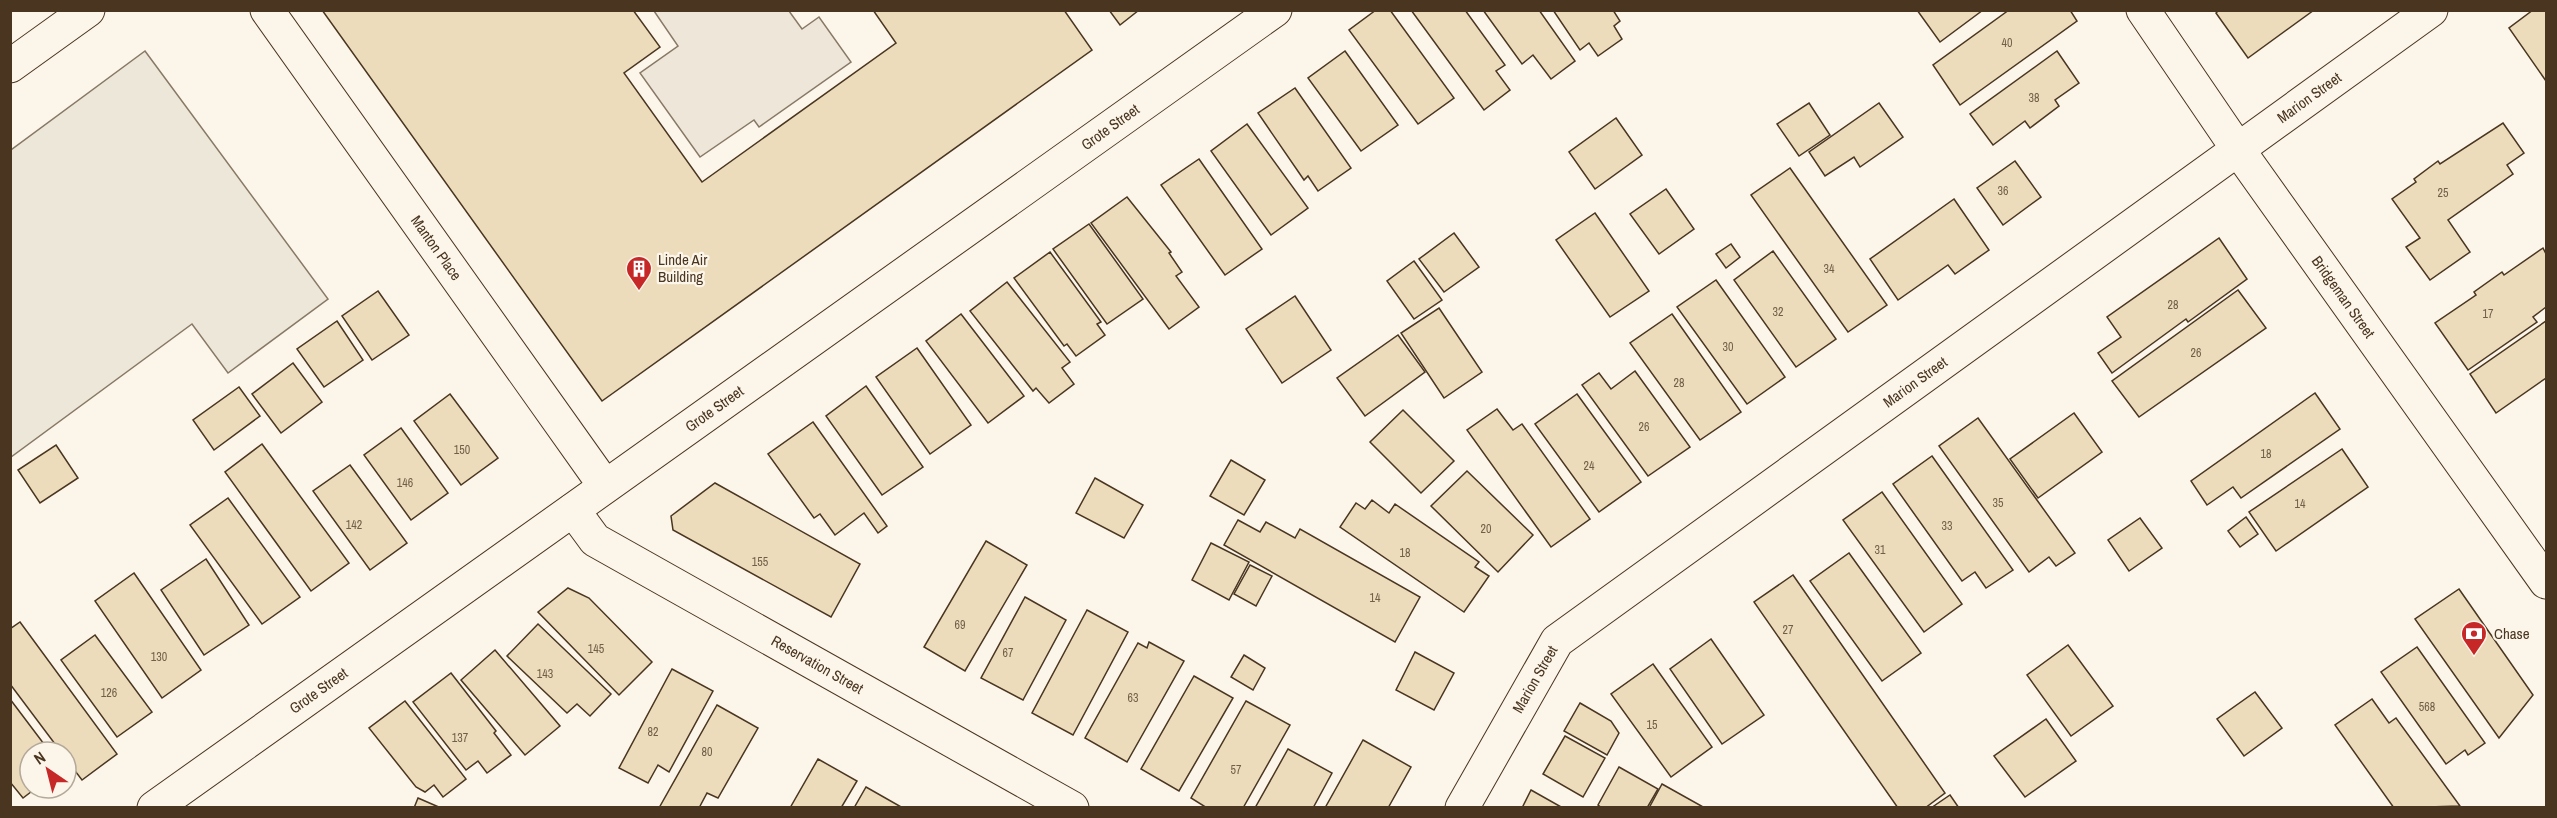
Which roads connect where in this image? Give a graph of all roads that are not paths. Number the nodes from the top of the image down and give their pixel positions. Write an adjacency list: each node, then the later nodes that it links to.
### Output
1 (88, 10): 6 (street)
2 (267, 10): 8 (street, Manton Place)
3 (1275, 10): 8 (street, Grote Street)
4 (2143, 10): 7 (street, Bridgeman Street)
5 (2431, 10): 7 (street, Marion Street)
6 (10, 66)
7 (2237, 148): 10 (street, Bridgeman Street); 13 (street, Marion Street)
8 (605, 486): 9 (street, Grote Street)
9 (573, 510): 11 (street, Grote Street); 12 (street, Reservation Street)
10 (2547, 582)
11 (154, 807)
12 (1072, 807)
13 (1461, 807)

